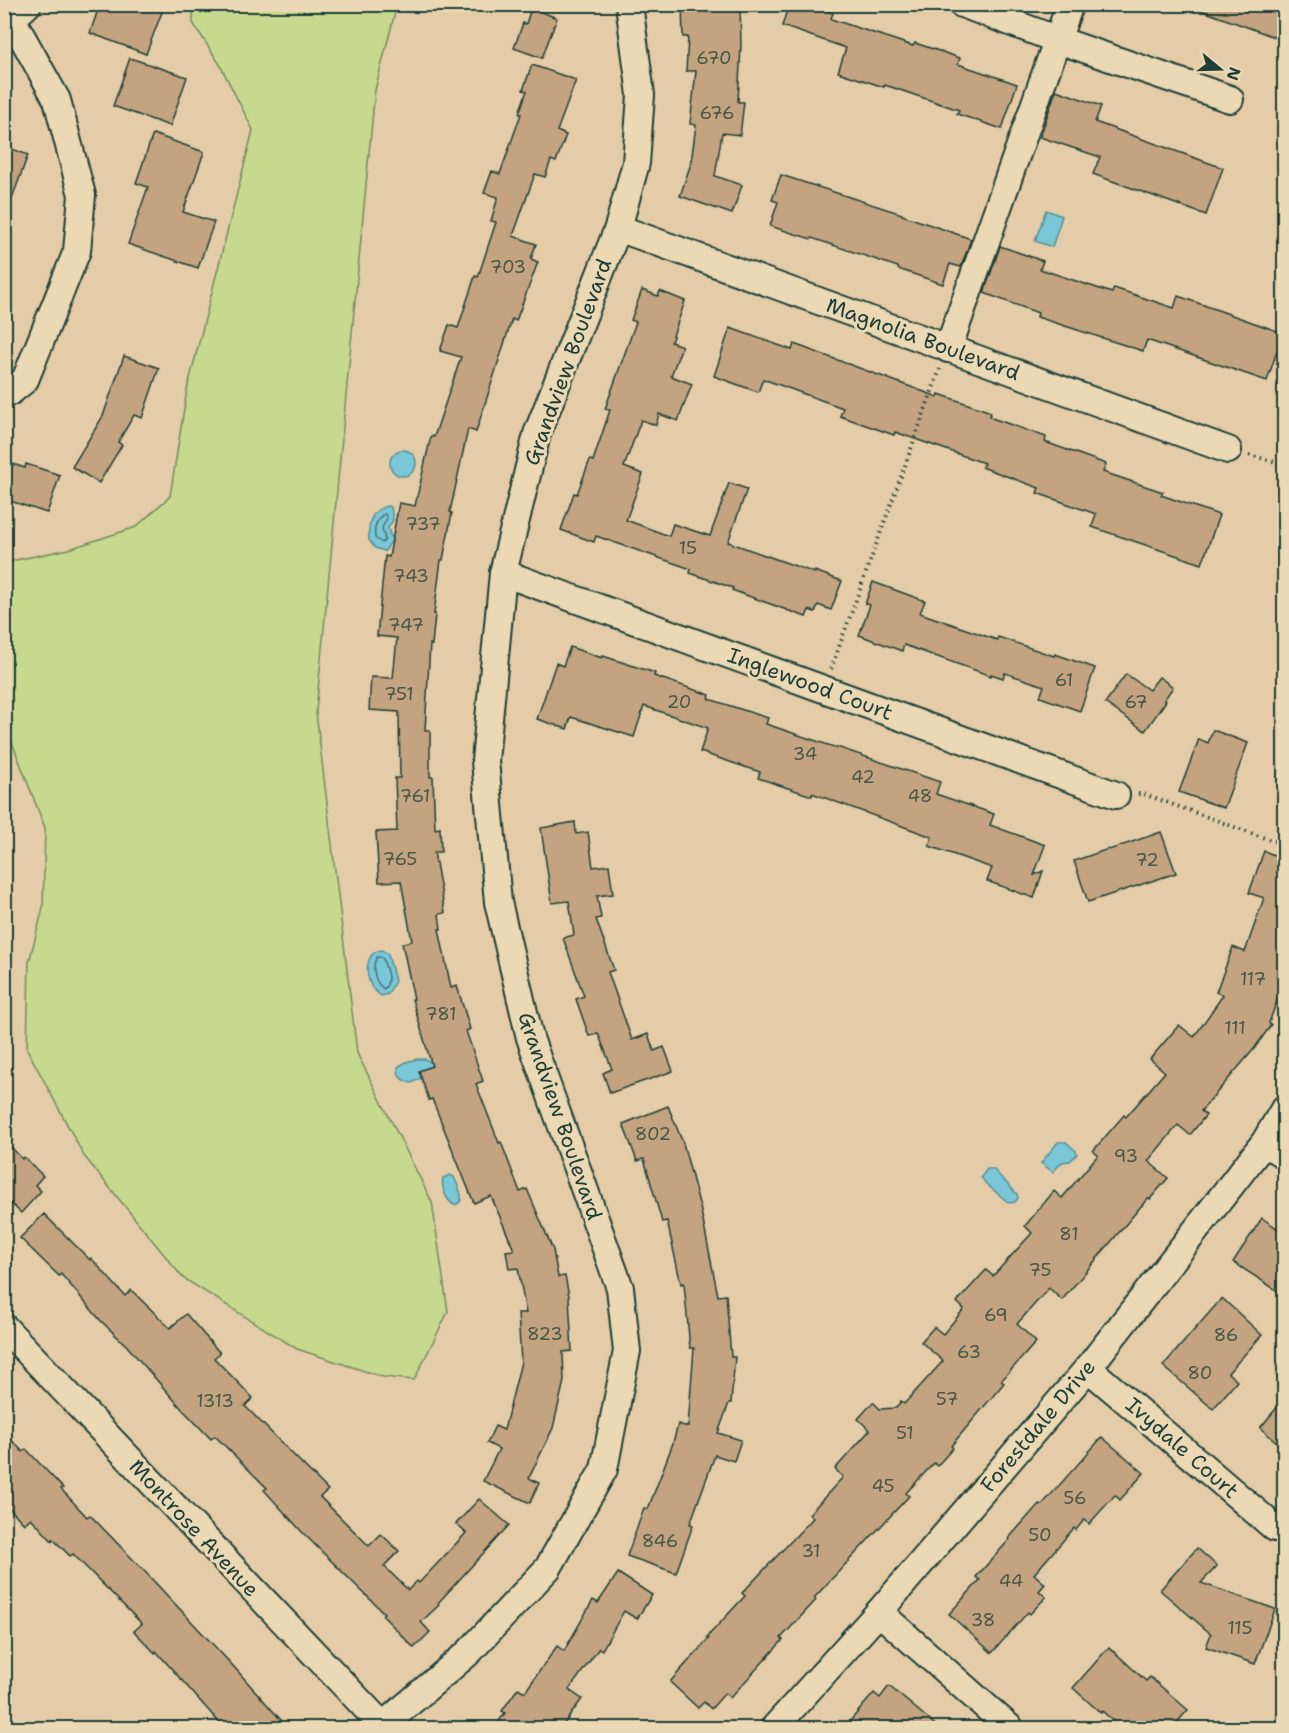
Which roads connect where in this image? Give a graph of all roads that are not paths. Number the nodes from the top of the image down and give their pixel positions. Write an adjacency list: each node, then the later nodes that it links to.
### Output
1 (629, 4): 7 (street, Grandview Boulevard)
2 (962, 4): 5 (street)
3 (1070, 4): 5 (street)
4 (15, 12): 9 (street)
5 (1058, 40): 6 (street); 8 (street)
6 (1230, 99)
7 (618, 228): 8 (street, Magnolia Boulevard); 11 (street, Grandview Boulevard)
8 (948, 349): 10 (street, Magnolia Boulevard)
9 (4, 392)
10 (1228, 450)
11 (504, 573): 12 (street, Inglewood Court); 19 (street, Grandview Boulevard)
12 (1116, 795)
13 (1284, 1109): 14 (street, Forestdale Drive)
14 (1274, 1149): 16 (street, Forestdale Drive)
15 (4, 1327): 19 (street, Montrose Avenue)
16 (1088, 1368): 17 (street, Ivydale Court); 18 (street, Forestdale Drive)
17 (1275, 1528)
18 (879, 1612): 20 (street, Forestdale Drive); 21 (street)
19 (382, 1728)
20 (774, 1728)
21 (1010, 1728)

